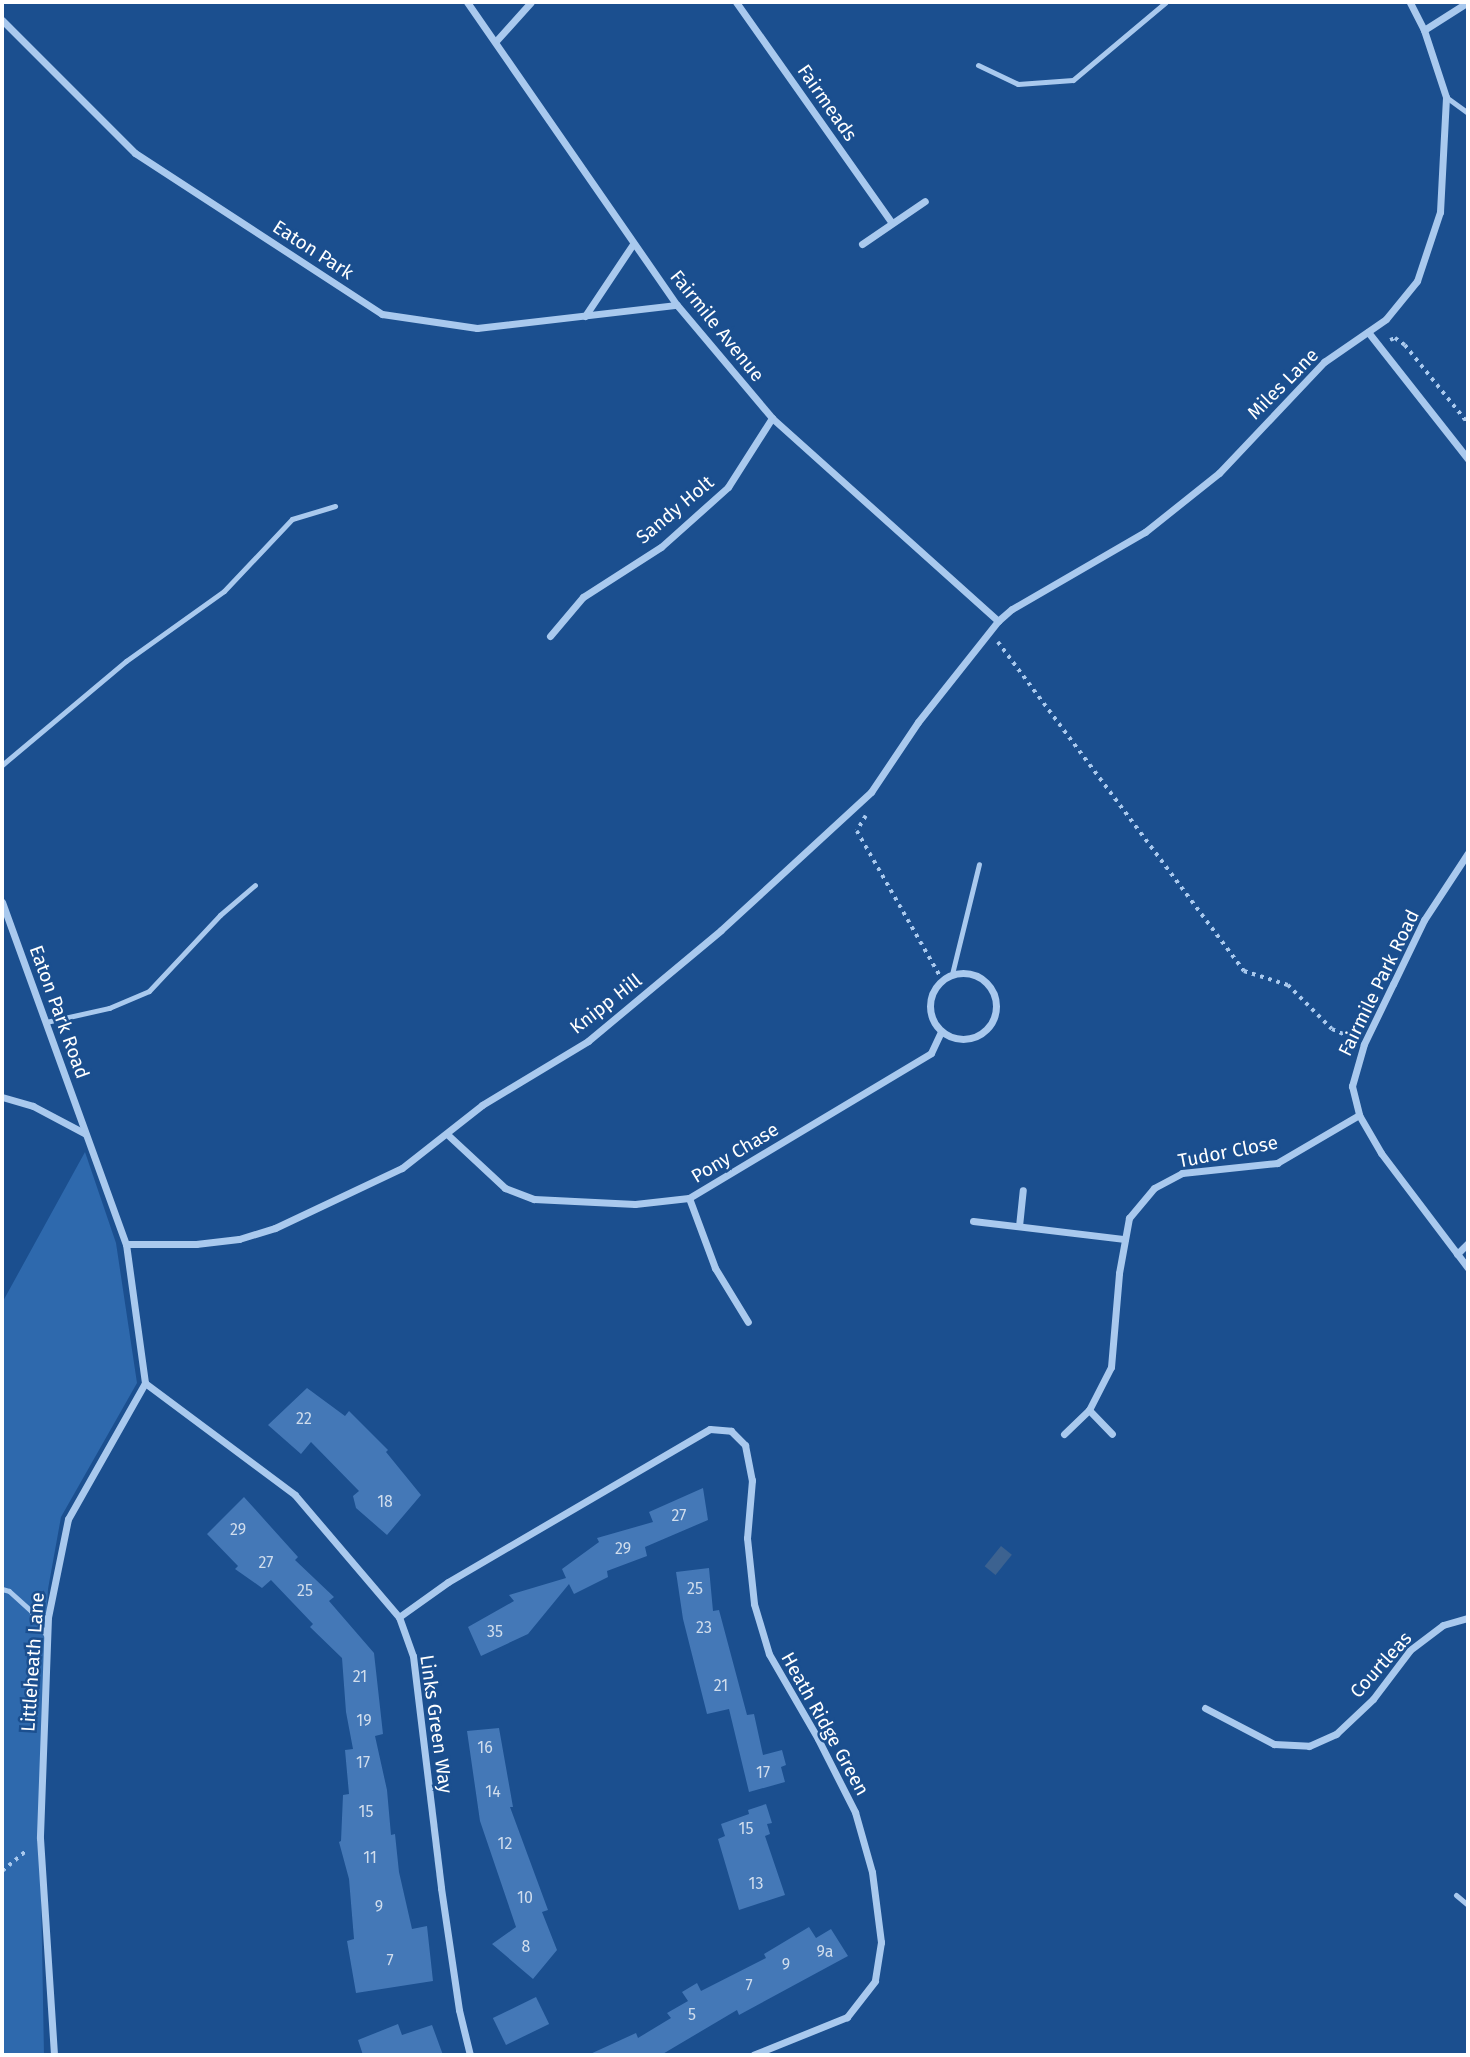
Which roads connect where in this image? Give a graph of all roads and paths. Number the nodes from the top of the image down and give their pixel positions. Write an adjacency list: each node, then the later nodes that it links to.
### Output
1 (467, 2): 9 (street, Fairmile Avenue)
2 (531, 2): 9 (street)
3 (736, 2): 14 (street, Fairmeads)
4 (1166, 2): 10 (lane)
5 (1410, 2): 8 (street, Miles Lane)
6 (1468, 2): 8 (street)
7 (2, 20): 18 (street, Eaton Park)
8 (1424, 30): 11 (street, Miles Lane)
9 (496, 41): 15 (street, Fairmile Avenue)
10 (978, 65)
11 (1446, 97): 12 (lane); 19 (street, Miles Lane)
12 (1468, 113)
13 (925, 201): 14 (street)
14 (891, 222): 16 (street)
15 (633, 244): 17 (street, Fairmile Avenue); 18 (street)
16 (862, 244)
17 (677, 305): 18 (street, Eaton Park); 21 (street, Fairmile Avenue)
18 (585, 316)
19 (1368, 332): 20 (street); 25 (street, Miles Lane)
20 (1376, 343): 22 (path); 23 (street)
21 (772, 418): 25 (street, Fairmile Avenue); 27 (street, Sandy Holt)
22 (1468, 423)
23 (1468, 459)
24 (335, 506): 28 (lane)
25 (999, 621): 26 (street, Knipp Hill)
26 (990, 632): 38 (path); 42 (street, Knipp Hill)
27 (550, 636)
28 (2, 765)
29 (871, 807): 35 (path)
30 (1468, 853): 38 (street, Fairmile Park Road)
31 (979, 864): 34 (lane)
32 (254, 885): 36 (lane)
33 (2, 902): 36 (street, Eaton Park Road)
34 (952, 974): 35 (street); 37 (street)
35 (942, 979): 37 (street)
36 (46, 1022): 41 (street, Eaton Park Road)
37 (941, 1032): 44 (street, Pony Chase)
38 (1364, 1044): 40 (street, Fairmile Park Road)
39 (2, 1097): 41 (street)
40 (1359, 1115): 47 (street, Tudor Close); 50 (street, Fairmile Park Road)
41 (84, 1133): 49 (street)
42 (448, 1135): 44 (street, Pony Chase); 49 (street, Knipp Hill)
43 (1023, 1190): 46 (street)
44 (689, 1198): 52 (street)
45 (973, 1221): 46 (street)
46 (1019, 1226): 47 (street)
47 (1125, 1239): 54 (street, Tudor Close)
48 (1468, 1242): 50 (street)
49 (126, 1244): 53 (street)
50 (1457, 1254): 51 (street, Fairmile Park Road)
51 (1468, 1268)
52 (748, 1322)
53 (145, 1382): 58 (street, Links Green Way); 60 (street, Littleheath Lane)
54 (1089, 1410): 55 (street, Tudor Close); 56 (street)
55 (1064, 1434)
56 (1112, 1434)
57 (2, 1589): 60 (lane)
58 (399, 1617): 66 (street, Heath Ridge Green); 68 (street, Links Green Way)
59 (1468, 1618): 61 (street, Courtleas)
60 (47, 1637): 62 (street, Littleheath Lane)
61 (1205, 1708)
62 (40, 1838): 63 (path); 67 (street, Littleheath Lane)
63 (2, 1871)
64 (1456, 1895): 65 (lane)
65 (1468, 1905)
66 (770, 2052): 69 (street, Heath Ridge Green)
67 (54, 2055)
68 (470, 2055)
69 (752, 2055)

